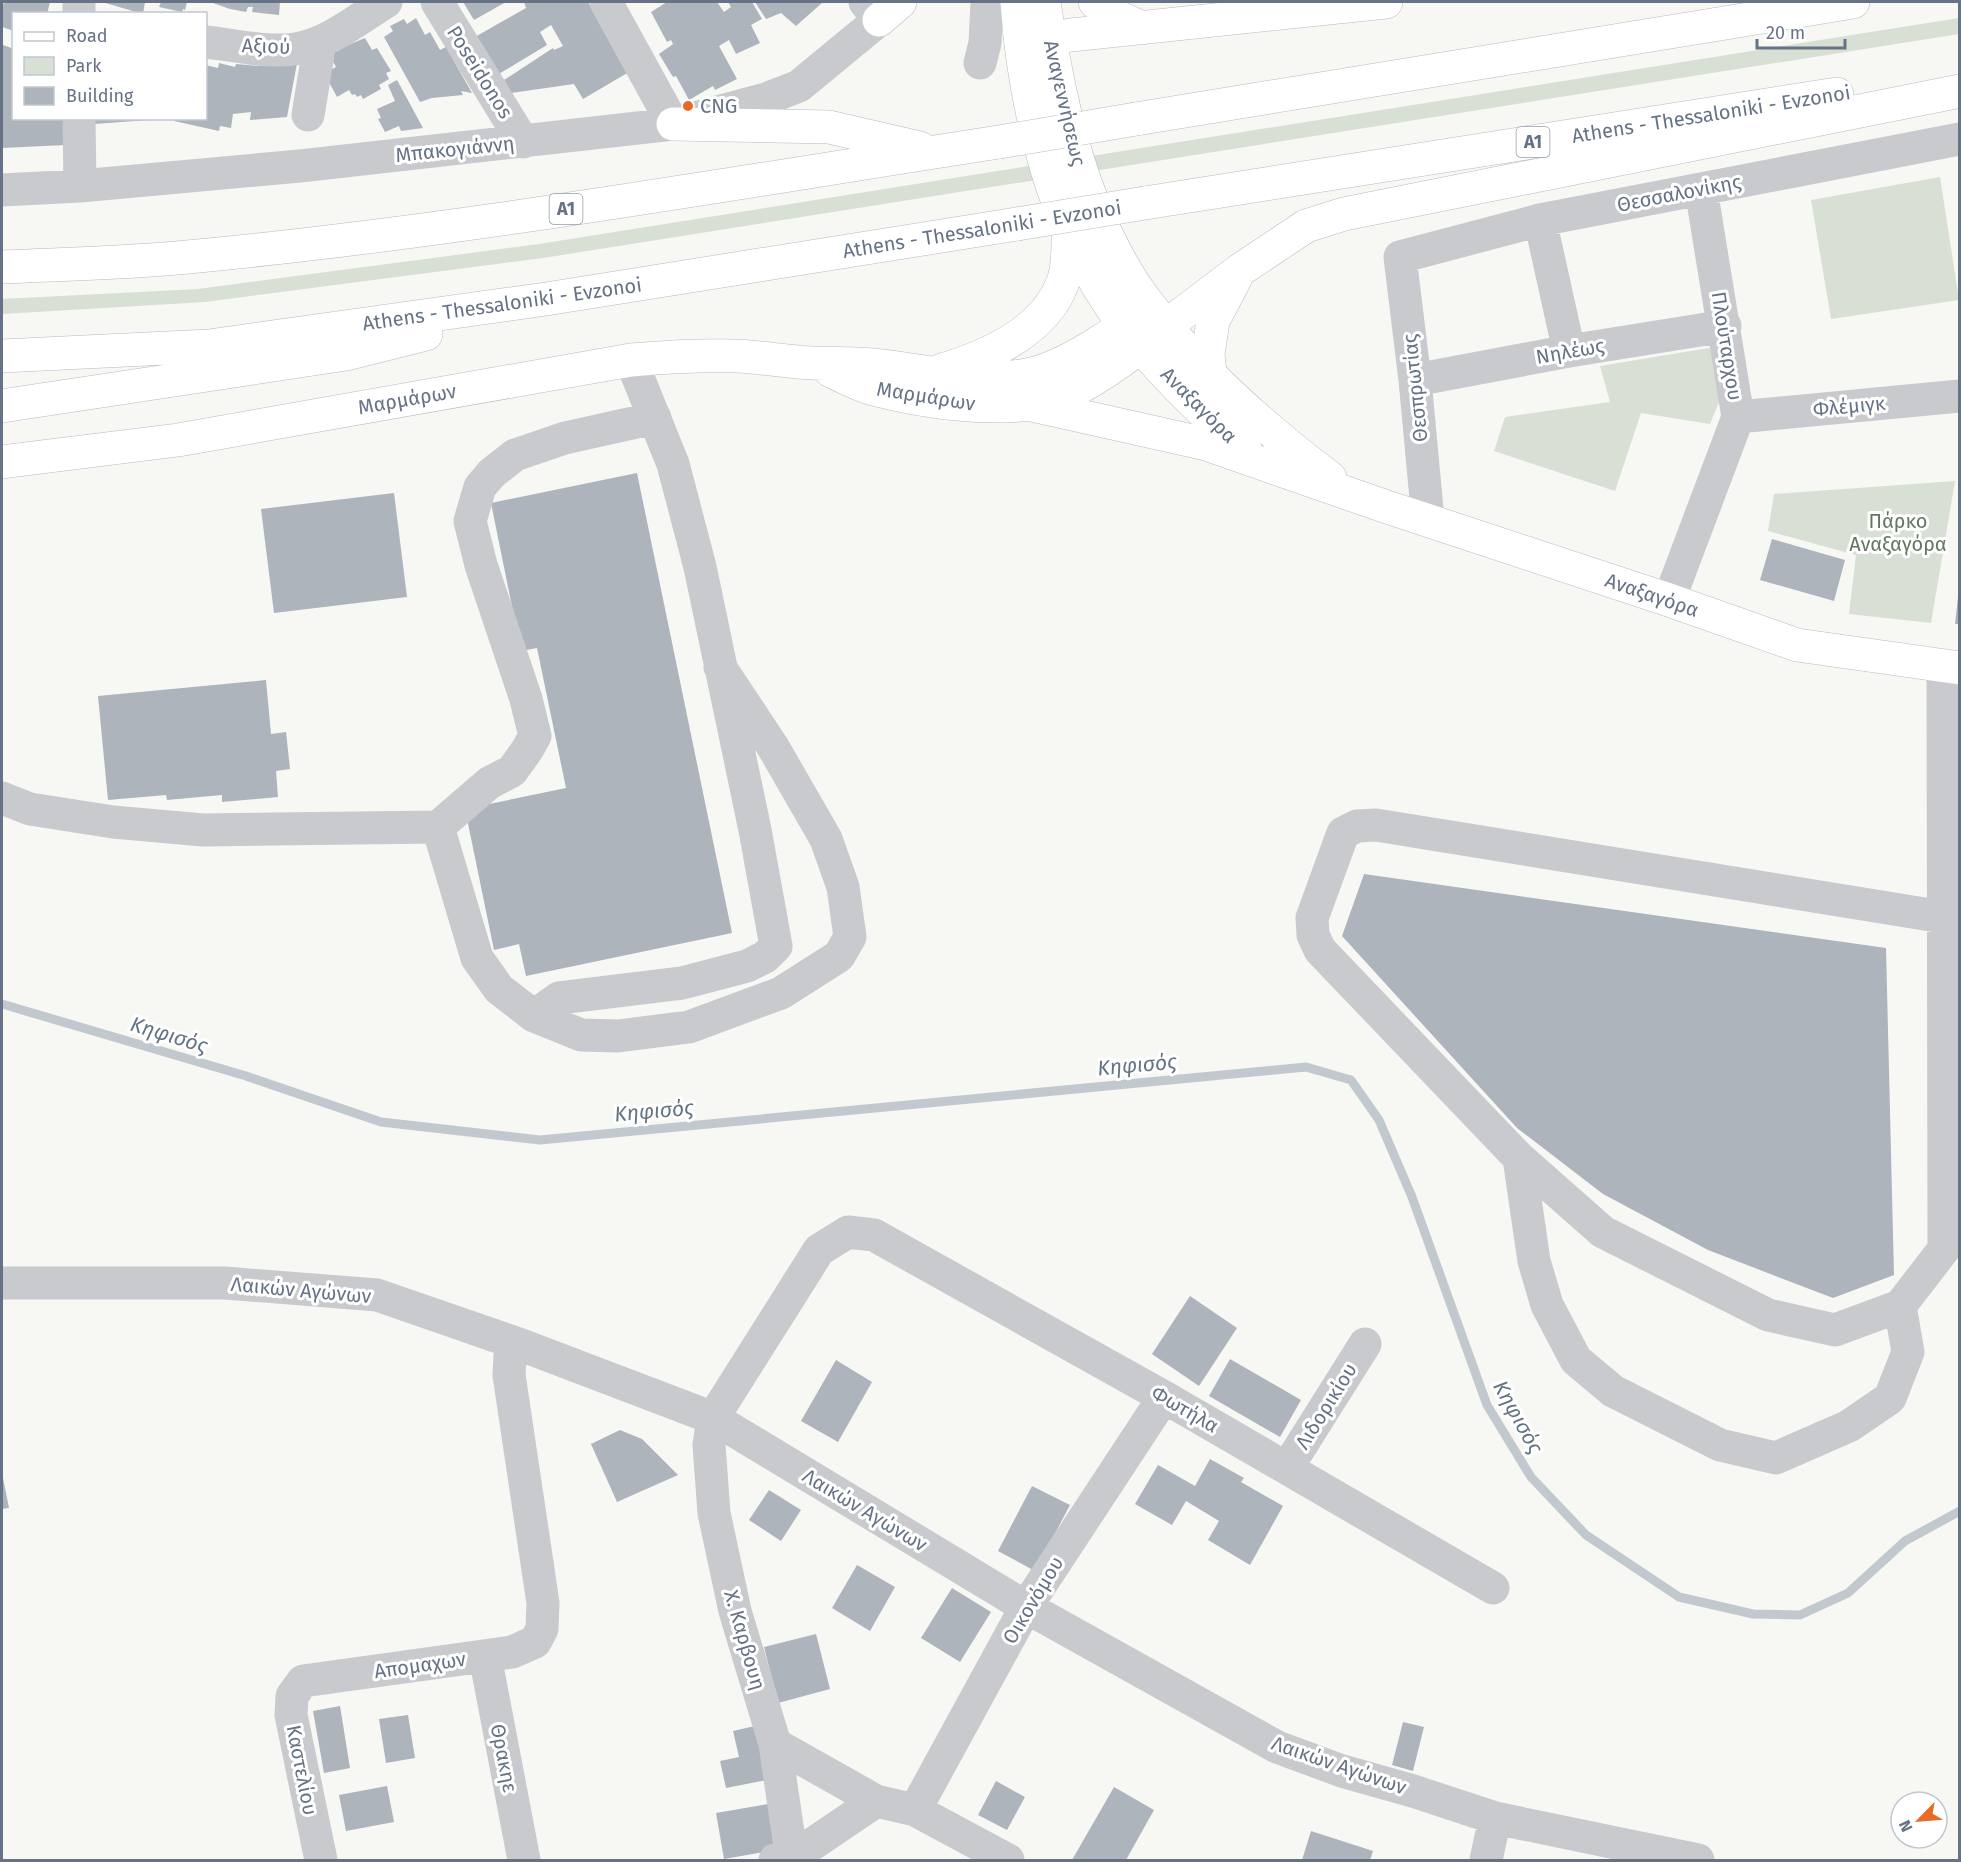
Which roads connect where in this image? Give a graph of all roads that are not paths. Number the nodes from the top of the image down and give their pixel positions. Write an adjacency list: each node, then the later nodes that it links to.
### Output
1 (386, 2): 14 (street, Αξιού)
2 (437, 2): 22 (street, Poseidonos)
3 (606, 2): 20 (street)
4 (987, 2): 15 (street)
5 (1017, 2): 12 (main road, Αναγεννήσεως)
6 (1044, 2): 12 (main road, Αναγεννήσεως)
7 (1095, 2): 11 (main road)
8 (1386, 2): 11 (main road)
9 (1853, 2): 23 (main road, Α1, bridge)
10 (881, 8): 20 (street, Μπακογιάννη)
11 (1142, 28): 12 (main road)
12 (1035, 40): 28 (main road, Αναγεννήσεως); 33 (main road, Αναγεννήσεως)
13 (207, 42): 14 (street, Αξιού)
14 (320, 42): 18 (street)
15 (980, 63)
16 (1959, 74): 32 (main road, Athens - Thessaloniki - Evzonoi / Α1, bridge)
17 (1959, 91): 31 (main road)
18 (308, 115)
19 (79, 120): 24 (street)
20 (673, 124): 22 (street, Μπακογιάννη); 23 (main road)
21 (1959, 139): 26 (street, Θεσσαλονίκης)
22 (524, 142): 24 (street, Μπακογιάννη)
23 (936, 151): 30 (main road, Α1)
24 (80, 186): 25 (street, Μπακογιάννη)
25 (5, 188)
26 (1701, 189): 27 (street, Θεσσαλονίκης); 34 (street, Πλούταρχου)
27 (1540, 220): 29 (street, Θεσσαλονίκης); 35 (street)
28 (1068, 226): 33 (main road, Αναγεννήσεως); 39 (main road)
29 (1400, 257): 41 (street, Θεσπρωτίας)
30 (2, 267)
31 (1240, 270): 33 (main road); 40 (main road)
32 (546, 299): 36 (main road, Athens - Thessaloniki - Evzonoi / Α1); 44 (main road)
33 (1145, 326): 39 (main road, Μαρμάρων); 40 (main road, Αναξαγόρα); 43 (main road, Μαρμάρων); 48 (main road, Αναξαγόρα)
34 (1725, 326): 35 (street, Νηλέως); 45 (street, Πλούταρχου)
35 (1569, 351): 41 (street, Νηλέως)
36 (2, 356)
37 (631, 360): 38 (main road, Μαρμάρων); 46 (street); 47 (main road, Μαρμάρων)
38 (813, 363): 39 (main road, Μαρμάρων); 43 (main road, Μαρμάρων)
39 (931, 373)
40 (1210, 374): 49 (main road, Αναξαγόρα)
41 (1415, 380): 50 (street, Θεσπρωτίας)
42 (1959, 396): 45 (street, Φλέμιγκ)
43 (1027, 404): 48 (main road)
44 (2, 406)
45 (1738, 417): 51 (street, Πλούταρχου)
46 (656, 418): 52 (street); 55 (street)
47 (2, 462)
48 (1258, 462): 49 (main road, Αναξαγόρα)
49 (1351, 494): 50 (main road, Αναξαγόρα)
50 (1428, 520): 51 (main road, Αναξαγόρα)
51 (1669, 600): 53 (main road, Αναξαγόρα)
52 (720, 667): 58 (street); 58 (street)
53 (1951, 667): 56 (street)
54 (2, 798): 55 (street)
55 (438, 827): 58 (street)
56 (1943, 917): 57 (street); 59 (street)
57 (1951, 1012): 60 (street)
58 (534, 1016)
59 (1519, 1158): 62 (street); 62 (street)
60 (1952, 1256): 62 (street)
61 (2, 1283): 63 (street, Λαικών Αγώνων)
62 (1900, 1306)
63 (516, 1343): 66 (street, Λαικών Αγώνων); 70 (street, Απομαχων)
64 (1365, 1344): 67 (street, Λιδορικίου)
65 (1164, 1397): 66 (street, Φωτήλα); 67 (street, Φωτήλα); 69 (street, Οικονόμου)
66 (713, 1418): 69 (street, Λαικών Αγώνων); 72 (street, Χ. Καρβουη)
67 (1287, 1468): 68 (street, Φωτήλα)
68 (1493, 1588)
69 (1026, 1607): 74 (street, Οικονόμου); 75 (street, Λαικών Αγώνων)
70 (485, 1656): 71 (street, Απομαχων); 78 (street, Θρακηε)
71 (303, 1681): 77 (street, Καστελίου)
72 (775, 1744): 73 (street); 79 (street, Χ. Καρβουη)
73 (876, 1801): 74 (street); 79 (street)
74 (915, 1810): 80 (street)
75 (1495, 1818): 76 (street, Λαικών Αγώνων); 81 (street)
76 (1625, 1853): 82 (street, Λαικών Αγώνων)
77 (321, 1860)
78 (524, 1860)
79 (786, 1860)
80 (1008, 1860)
81 (1486, 1860)
82 (1698, 1860)

